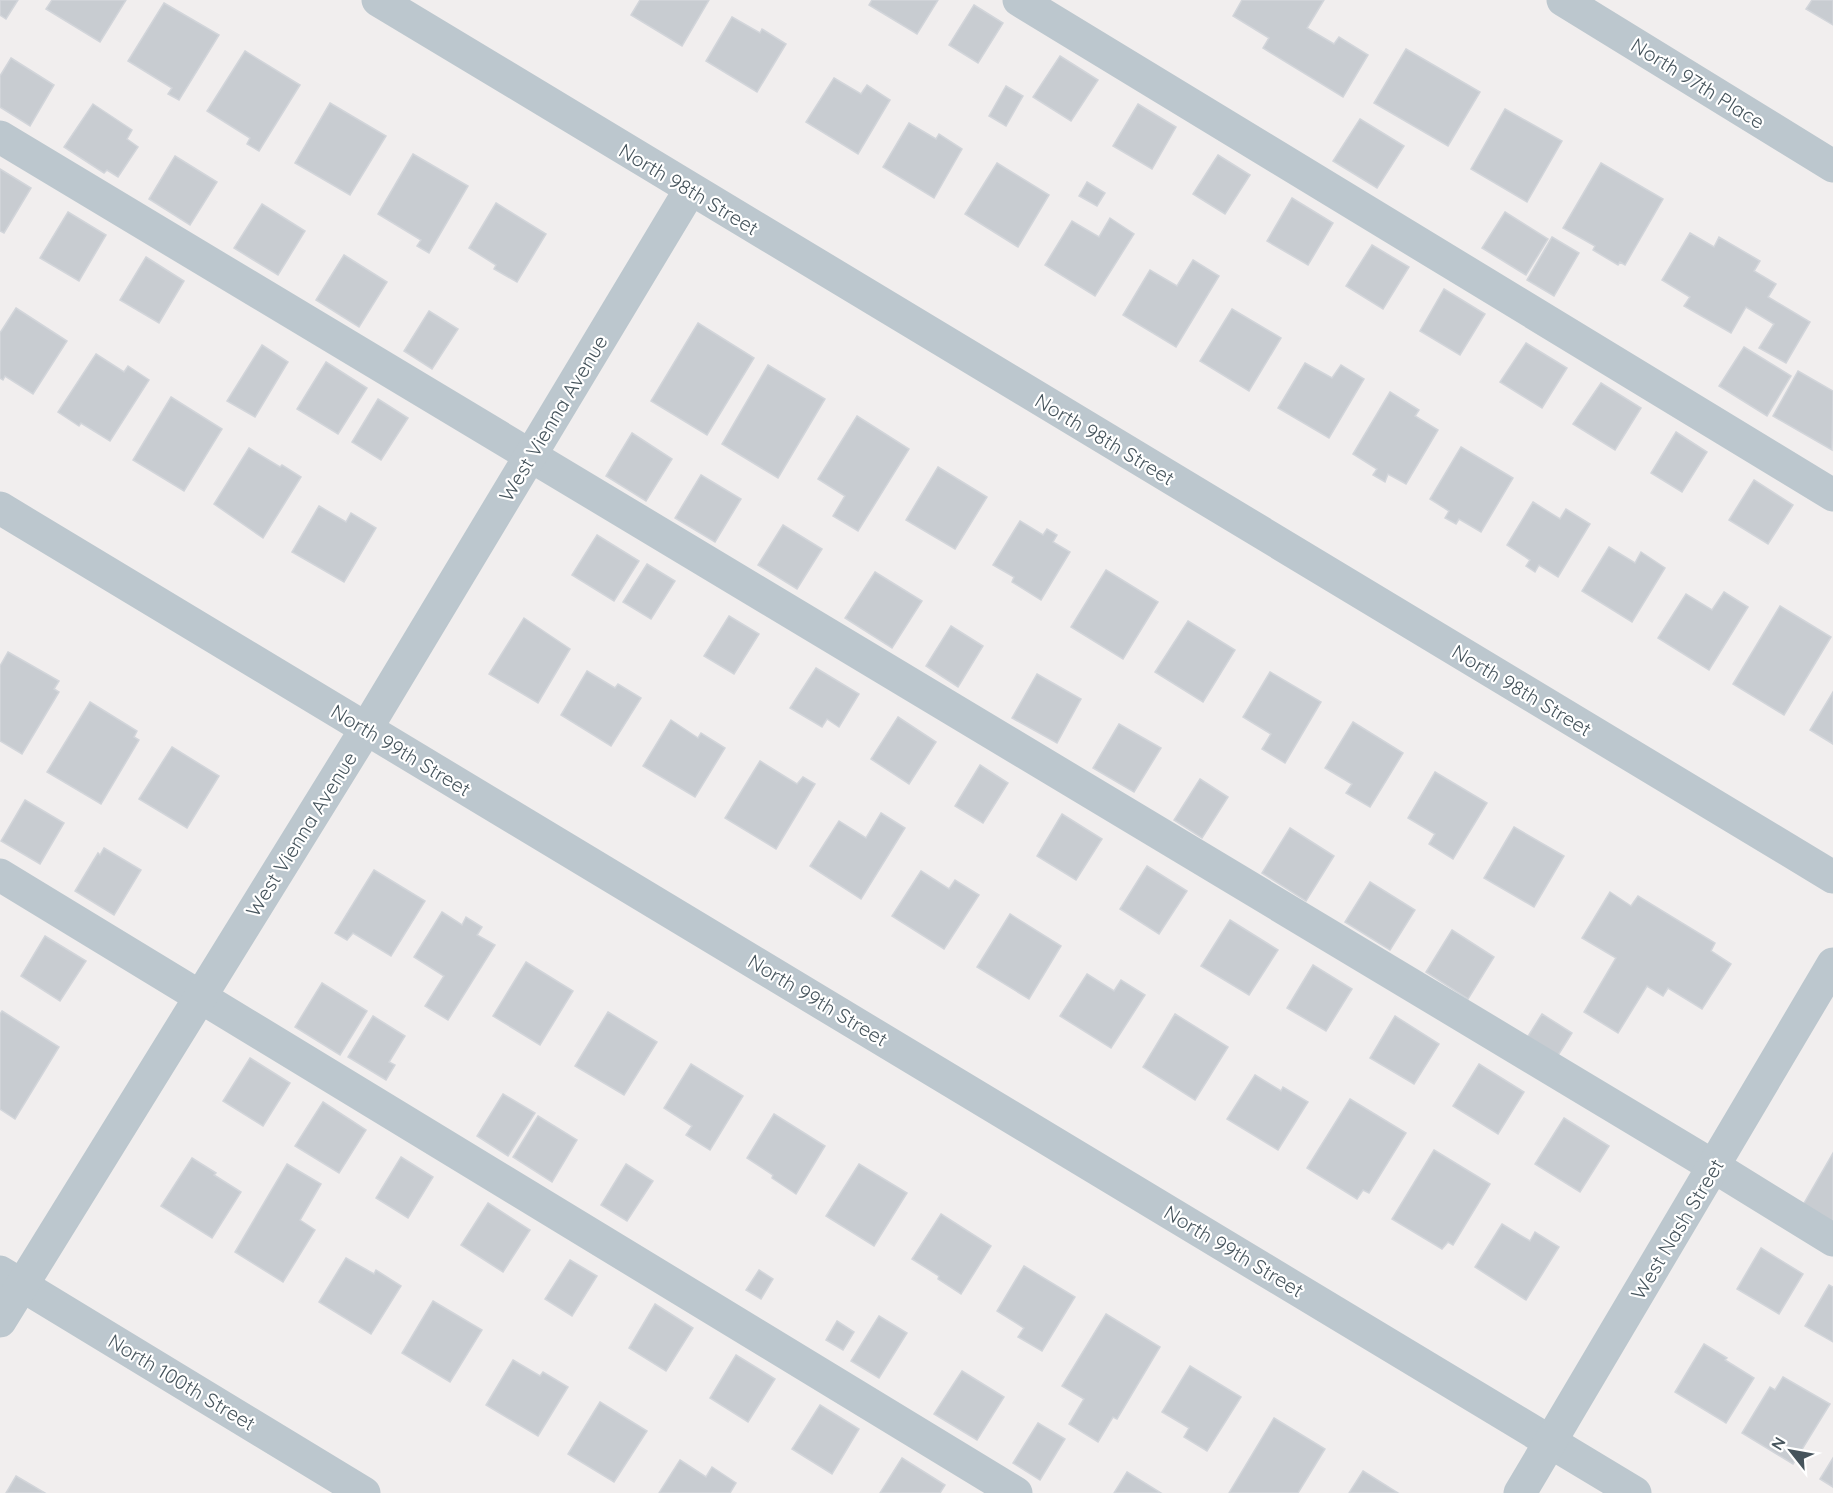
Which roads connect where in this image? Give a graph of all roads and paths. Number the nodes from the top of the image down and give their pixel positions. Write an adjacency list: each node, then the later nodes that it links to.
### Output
1 (378, 0): 6 (street, North 98th Street)
2 (1019, 0): 8 (street)
3 (1563, 0): 5 (street, North 97th Place)
4 (0, 138): 7 (street)
5 (1833, 166)
6 (690, 190): 7 (street, West Vienna Avenue); 12 (street, North 98th Street)
7 (531, 456): 10 (street, West Vienna Avenue); 15 (street)
8 (1833, 495)
9 (0, 508): 10 (street, North 99th Street)
10 (366, 729): 14 (street, West Vienna Avenue); 19 (street, North 99th Street)
11 (0, 875): 14 (street)
12 (1833, 877)
13 (1833, 964): 15 (street, West Nash Street)
14 (200, 998): 17 (street, West Vienna Avenue); 21 (street)
15 (1713, 1166): 16 (street); 19 (street, West Nash Street)
16 (1833, 1240)
17 (11, 1278): 18 (street, West Vienna Avenue); 20 (street, North 100th Street)
18 (0, 1321)
19 (1551, 1441): 22 (street, West Nash Street); 23 (street, North 99th Street)
20 (364, 1493)
21 (1016, 1493)
22 (1520, 1493)
23 (1635, 1493)

